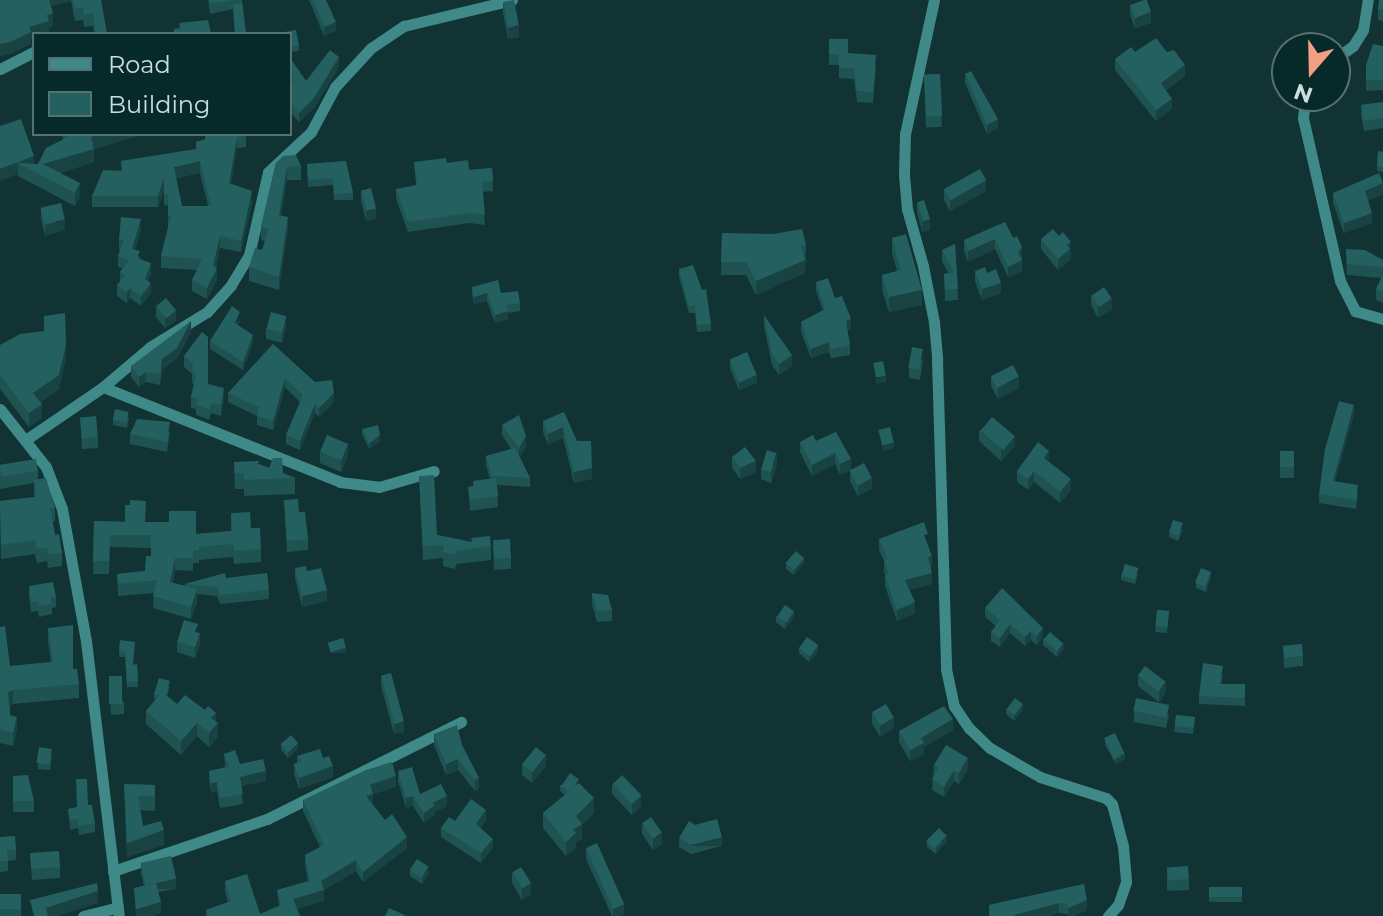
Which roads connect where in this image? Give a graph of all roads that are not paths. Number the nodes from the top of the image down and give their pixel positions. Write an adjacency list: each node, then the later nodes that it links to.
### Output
1 (512, 0): 9 (street)
2 (934, 0): 17 (street)
3 (1368, 0): 4 (street)
4 (1351, 47)
5 (32, 53): 6 (street)
6 (0, 69)
7 (1304, 112): 8 (street)
8 (1383, 319)
9 (103, 387): 11 (street); 12 (street)
10 (0, 409): 11 (street)
11 (27, 439): 14 (street)
12 (434, 471)
13 (461, 722): 14 (street)
14 (113, 871): 15 (street)
15 (119, 912): 16 (street)
16 (83, 916)
17 (1108, 916)

